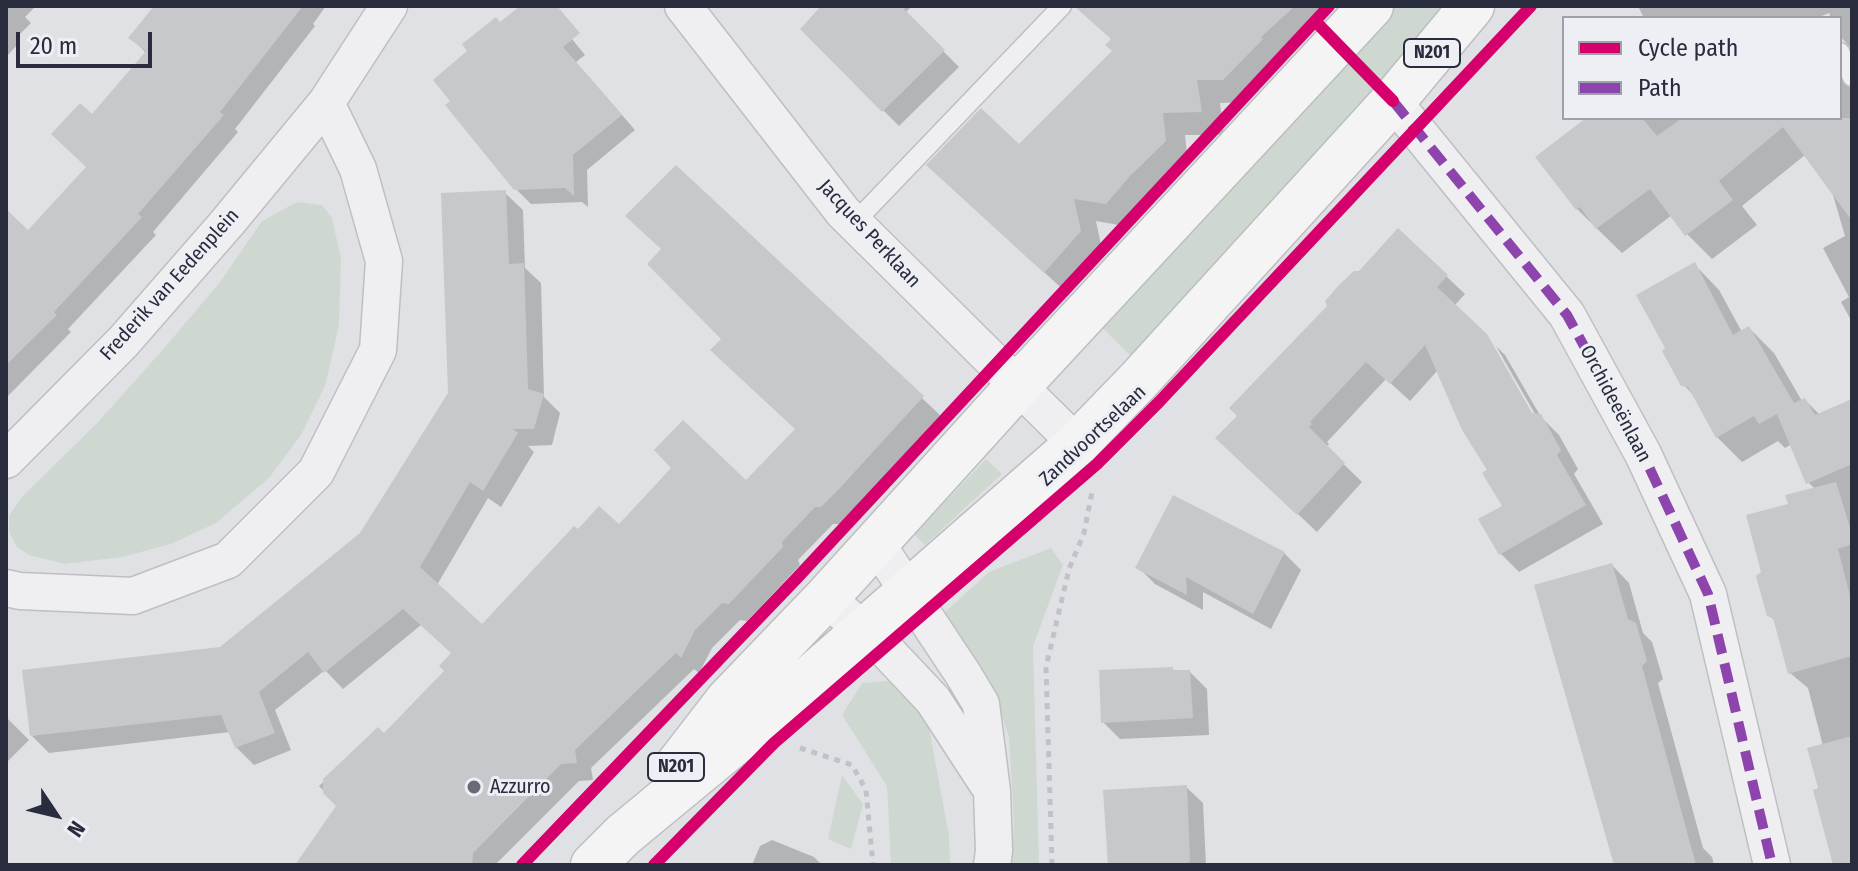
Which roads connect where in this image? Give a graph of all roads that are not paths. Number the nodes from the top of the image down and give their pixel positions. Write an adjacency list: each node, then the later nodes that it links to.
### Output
1 (389, 6): 9 (street, Frederik van Eedenplein)
2 (683, 6): 10 (street, Jacques Perklaan)
3 (1062, 6): 10 (lane)
4 (1371, 6): 11 (main road, Zandvoortselaan / N201)
5 (1472, 6): 8 (main road, Zandvoortselaan / N201)
6 (1842, 54): 7 (lane)
7 (1852, 77)
8 (1393, 101): 12 (main road, Zandvoortselaan / N201); 22 (street, Orchideeënlaan)
9 (326, 103): 13 (street, Frederik van Eedenplein); 15 (street)
10 (854, 223): 11 (street, Jacques Perklaan)
11 (1018, 386): 12 (street, Jacques Perklaan); 14 (main road, Zandvoortselaan / N201)
12 (1087, 454): 16 (main road, Zandvoortselaan / N201)
13 (6, 460)
14 (876, 543): 16 (street); 17 (main road, Zandvoortselaan / N201)
15 (6, 588)
16 (908, 591): 18 (main road, Zandvoortselaan / N201); 19 (street)
17 (826, 598): 18 (street); 20 (main road, Zandvoortselaan / N201)
18 (864, 631): 19 (street); 20 (main road, Zandvoortselaan / N201)
19 (992, 791): 21 (street)
20 (608, 850)
21 (992, 865)
22 (1772, 865)

